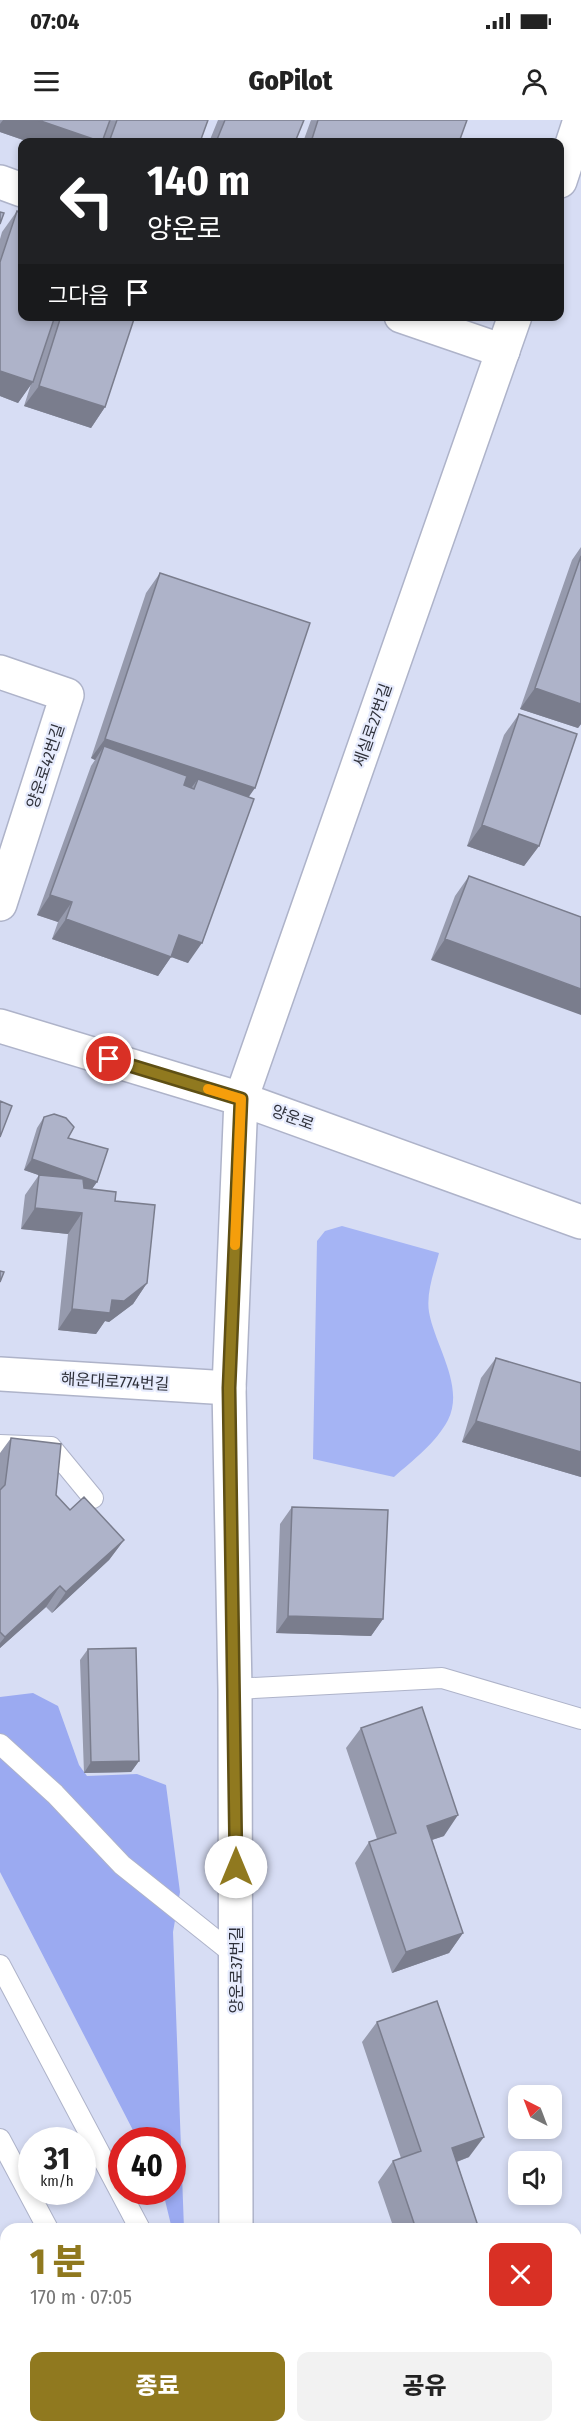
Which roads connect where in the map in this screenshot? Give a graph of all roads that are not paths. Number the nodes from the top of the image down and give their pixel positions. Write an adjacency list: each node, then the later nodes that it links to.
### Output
1 (580, 120): 2 (street)
2 (564, 169)
3 (0, 182): 4 (street)
4 (18, 189)
5 (415, 321): 7 (street)
6 (513, 321): 7 (street, 세실로27번길)
7 (503, 351): 11 (street, 세실로27번길)
8 (0, 672): 9 (street, 양운로42번길)
9 (0, 904)
10 (0, 1026): 11 (street, 양운로)
11 (241, 1099): 12 (street, 양운로); 14 (street, 양운로37번길)
12 (581, 1222)
13 (0, 1374): 14 (street, 해운대로774번길)
14 (229, 1388): 17 (street, 양운로37번길)
15 (0, 1445): 16 (lane)
16 (93, 1498)
17 (235, 1689): 18 (lane); 20 (street, 양운로37번길)
18 (581, 1719)
19 (0, 1744): 20 (lane)
20 (236, 1956): 25 (street, 양운로37번길)
21 (0, 1965): 24 (lane)
22 (0, 2139): 23 (lane)
23 (45, 2223)
24 (137, 2223)
25 (236, 2223)

